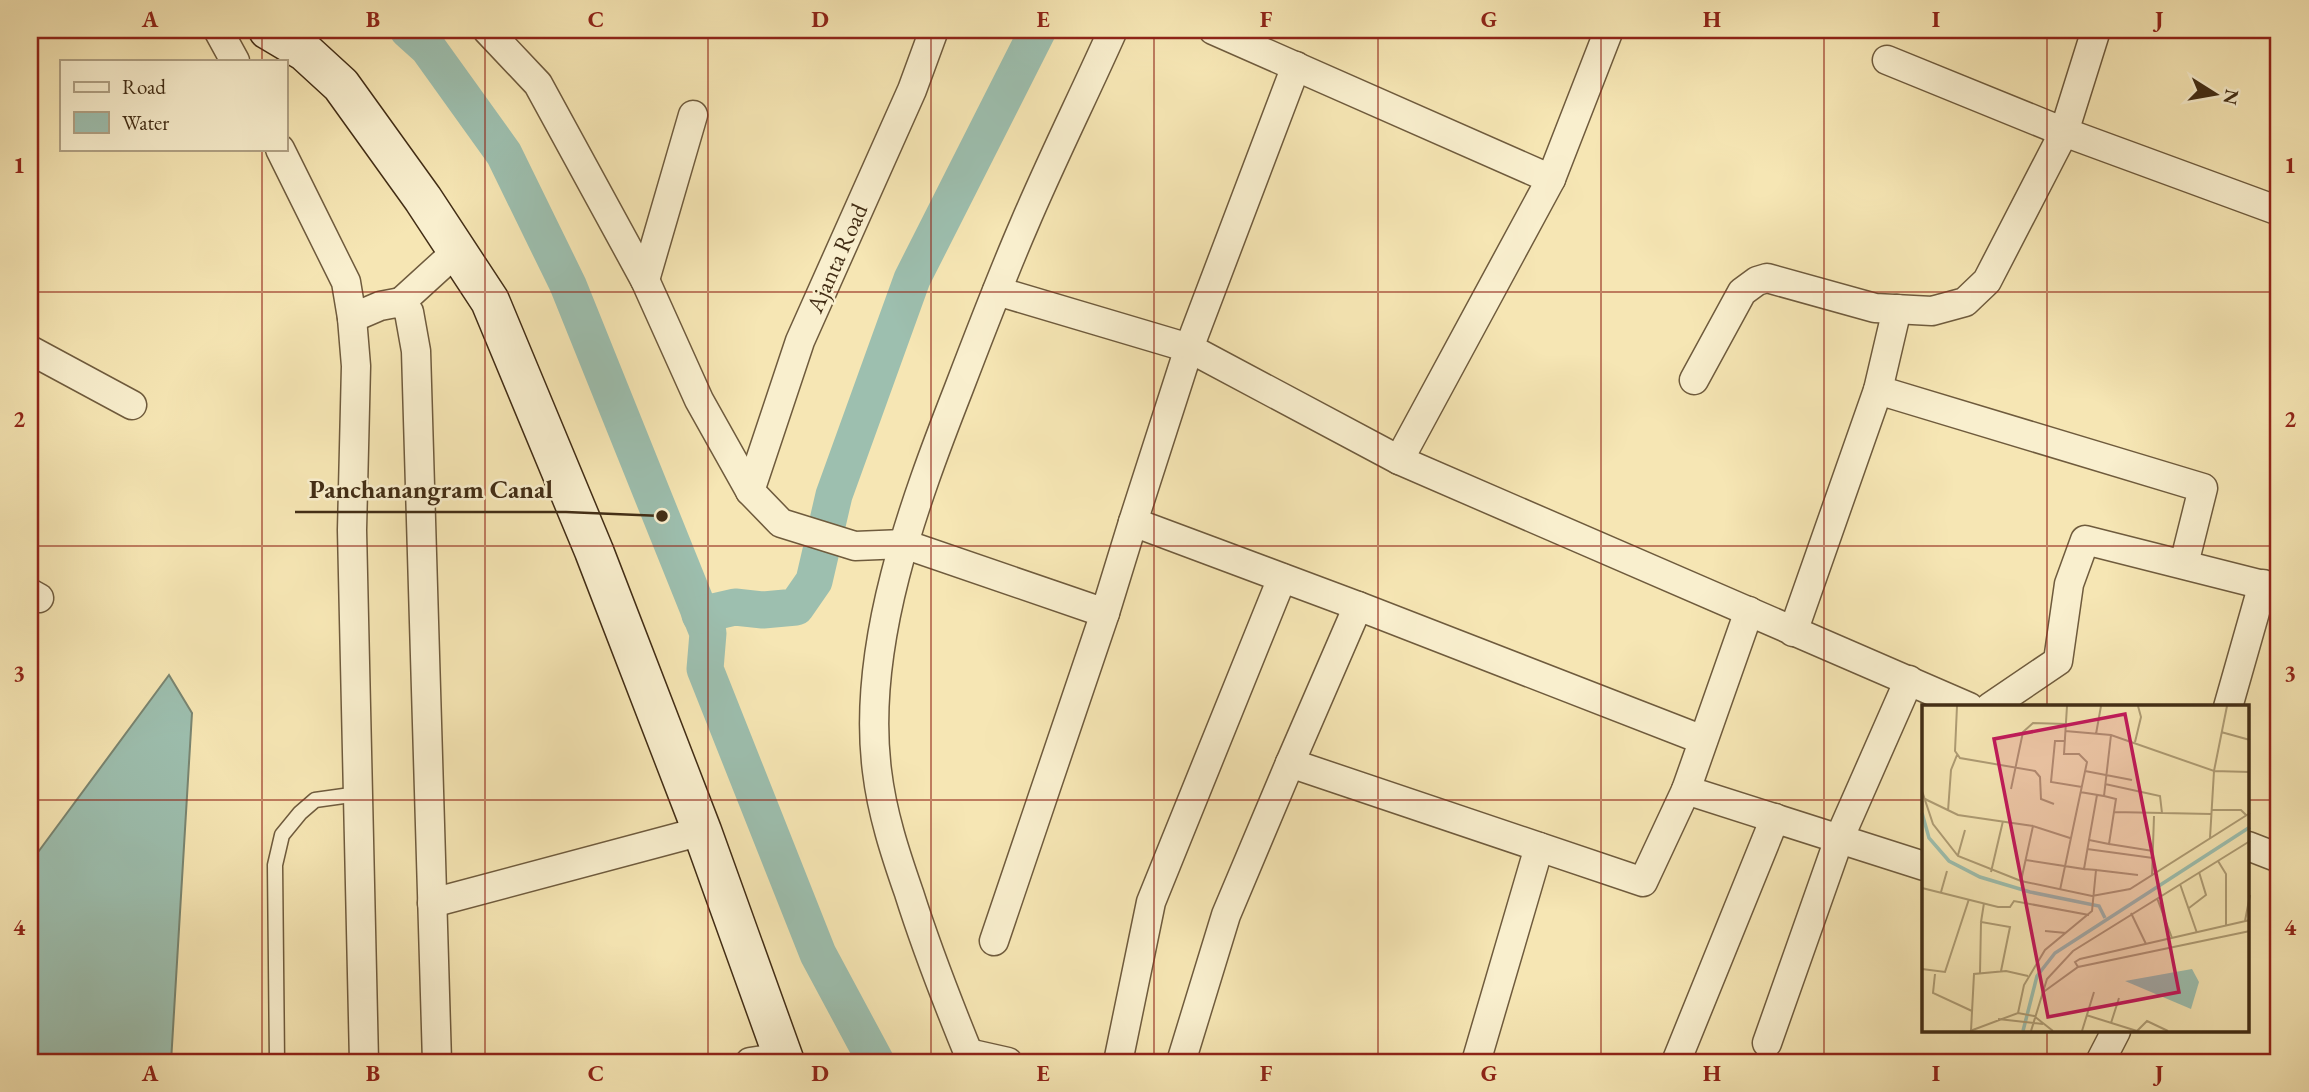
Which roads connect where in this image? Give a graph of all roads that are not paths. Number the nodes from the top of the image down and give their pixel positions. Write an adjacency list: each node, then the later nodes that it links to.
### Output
1 (218, 30): 9 (street)
2 (268, 30): 17 (street)
3 (488, 30): 18 (street)
4 (934, 30): 29 (street, Ajanta Road)
5 (1113, 30): 19 (street)
6 (1213, 30): 11 (street)
7 (1609, 30): 15 (street)
8 (2096, 30): 13 (street)
9 (234, 60)
10 (1887, 60): 13 (street)
11 (1296, 66): 15 (street); 23 (street)
12 (693, 115): 18 (street)
13 (2064, 132): 16 (street); 21 (street)
14 (280, 150): 22 (street)
15 (1551, 179): 28 (street)
16 (2279, 211)
17 (457, 251): 20 (street); 48 (street)
18 (645, 280): 29 (street)
19 (997, 291): 23 (street); 31 (street)
20 (401, 302): 22 (street); 54 (street)
21 (1897, 309): 25 (street); 26 (street)
22 (352, 318): 46 (street)
23 (1189, 348): 28 (street); 30 (street)
24 (30, 351): 27 (street)
25 (1694, 380)
26 (1878, 390): 32 (street); 38 (street)
27 (132, 405)
28 (1399, 460): 36 (street)
29 (750, 491): 31 (street)
30 (1133, 522): 33 (street); 37 (street)
31 (904, 544): 37 (street); 58 (street)
32 (2183, 564): 34 (street); 41 (street)
33 (1282, 578): 35 (street); 64 (street)
34 (2271, 586): 42 (street)
35 (1358, 606): 43 (street); 44 (street)
36 (1749, 611): 38 (street); 43 (street)
37 (1105, 613): 55 (street)
38 (1793, 632): 39 (street)
39 (1909, 680): 40 (street); 49 (street)
40 (1965, 705)
41 (1993, 705)
42 (2229, 705)
43 (1703, 740): 45 (street)
44 (1290, 763): 51 (street); 65 (street)
45 (1686, 790): 47 (street); 51 (street)
46 (358, 794): 60 (lane); 61 (street)
47 (1775, 818): 49 (street); 67 (street)
48 (702, 831): 54 (street); 59 (street)
49 (1839, 839): 53 (street); 57 (street)
50 (2250, 847): 52 (street)
51 (1539, 848): 66 (street)
52 (2279, 858)
53 (1922, 865)
54 (432, 903): 62 (street)
55 (994, 941)
56 (2115, 1032): 68 (street)
57 (1767, 1043)
58 (970, 1058): 63 (street)
59 (773, 1060)
60 (276, 1062)
61 (364, 1062)
62 (437, 1062)
63 (1008, 1062)
64 (1118, 1062)
65 (1181, 1062)
66 (1476, 1062)
67 (1676, 1062)
68 (2100, 1062)

